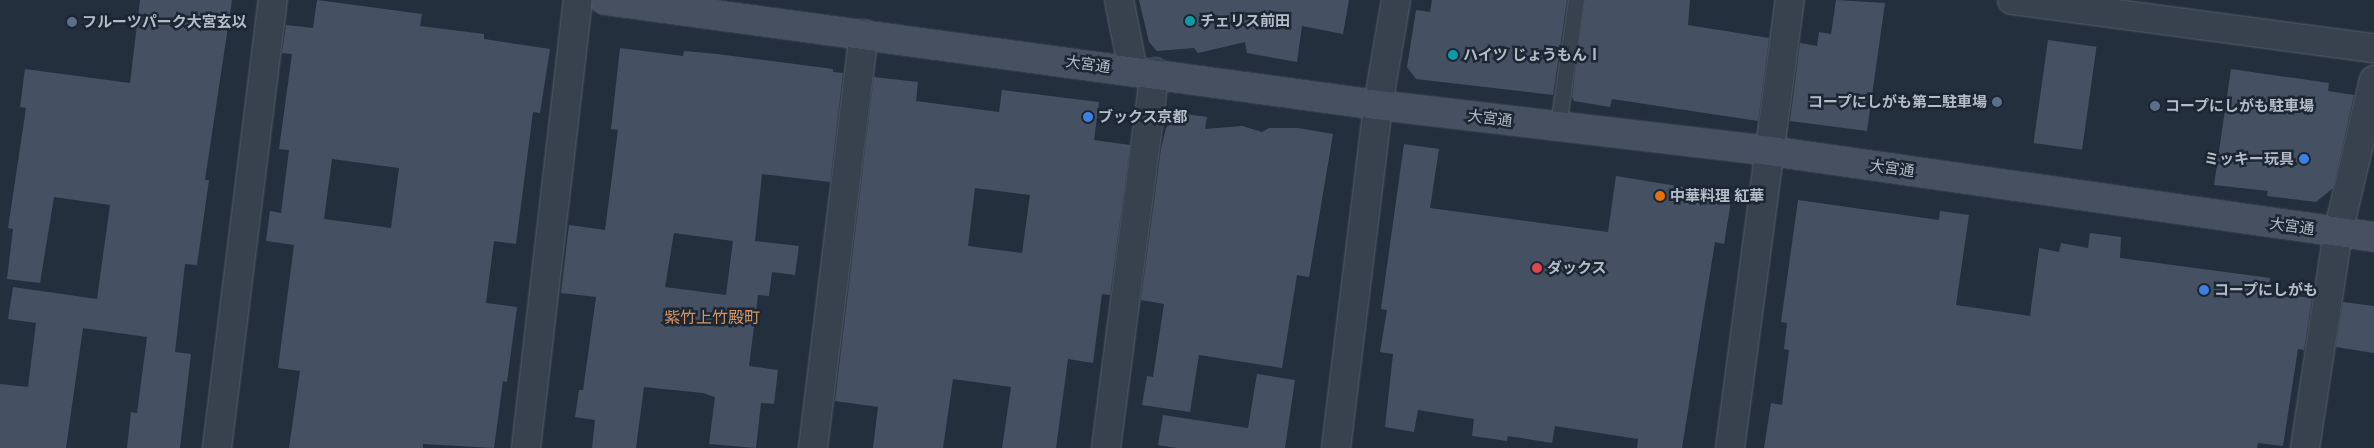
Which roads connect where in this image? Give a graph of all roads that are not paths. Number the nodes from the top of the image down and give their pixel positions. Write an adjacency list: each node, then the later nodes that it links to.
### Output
1 (273, 0): 18 (street)
2 (578, 0): 19 (street)
3 (605, 0): 9 (street, 大宮通)
4 (1119, 0): 11 (street)
5 (1396, 0): 13 (street)
6 (1576, 0): 14 (lane)
7 (1790, 0): 15 (street)
8 (2012, 0): 10 (street)
9 (864, 34): 11 (street, 大宮通); 20 (street)
10 (2374, 48)
11 (1144, 71): 13 (street, 大宮通); 21 (street)
12 (2374, 80): 16 (street)
13 (1378, 105): 14 (street, 大宮通); 22 (street)
14 (1558, 126): 15 (street, 大宮通)
15 (1770, 150): 16 (street, 大宮通); 23 (street)
16 (2338, 233): 17 (street, 大宮通); 24 (street)
17 (2374, 237)
18 (217, 448)
19 (526, 448)
20 (813, 448)
21 (1106, 448)
22 (1336, 448)
23 (1730, 448)
24 (2305, 448)

